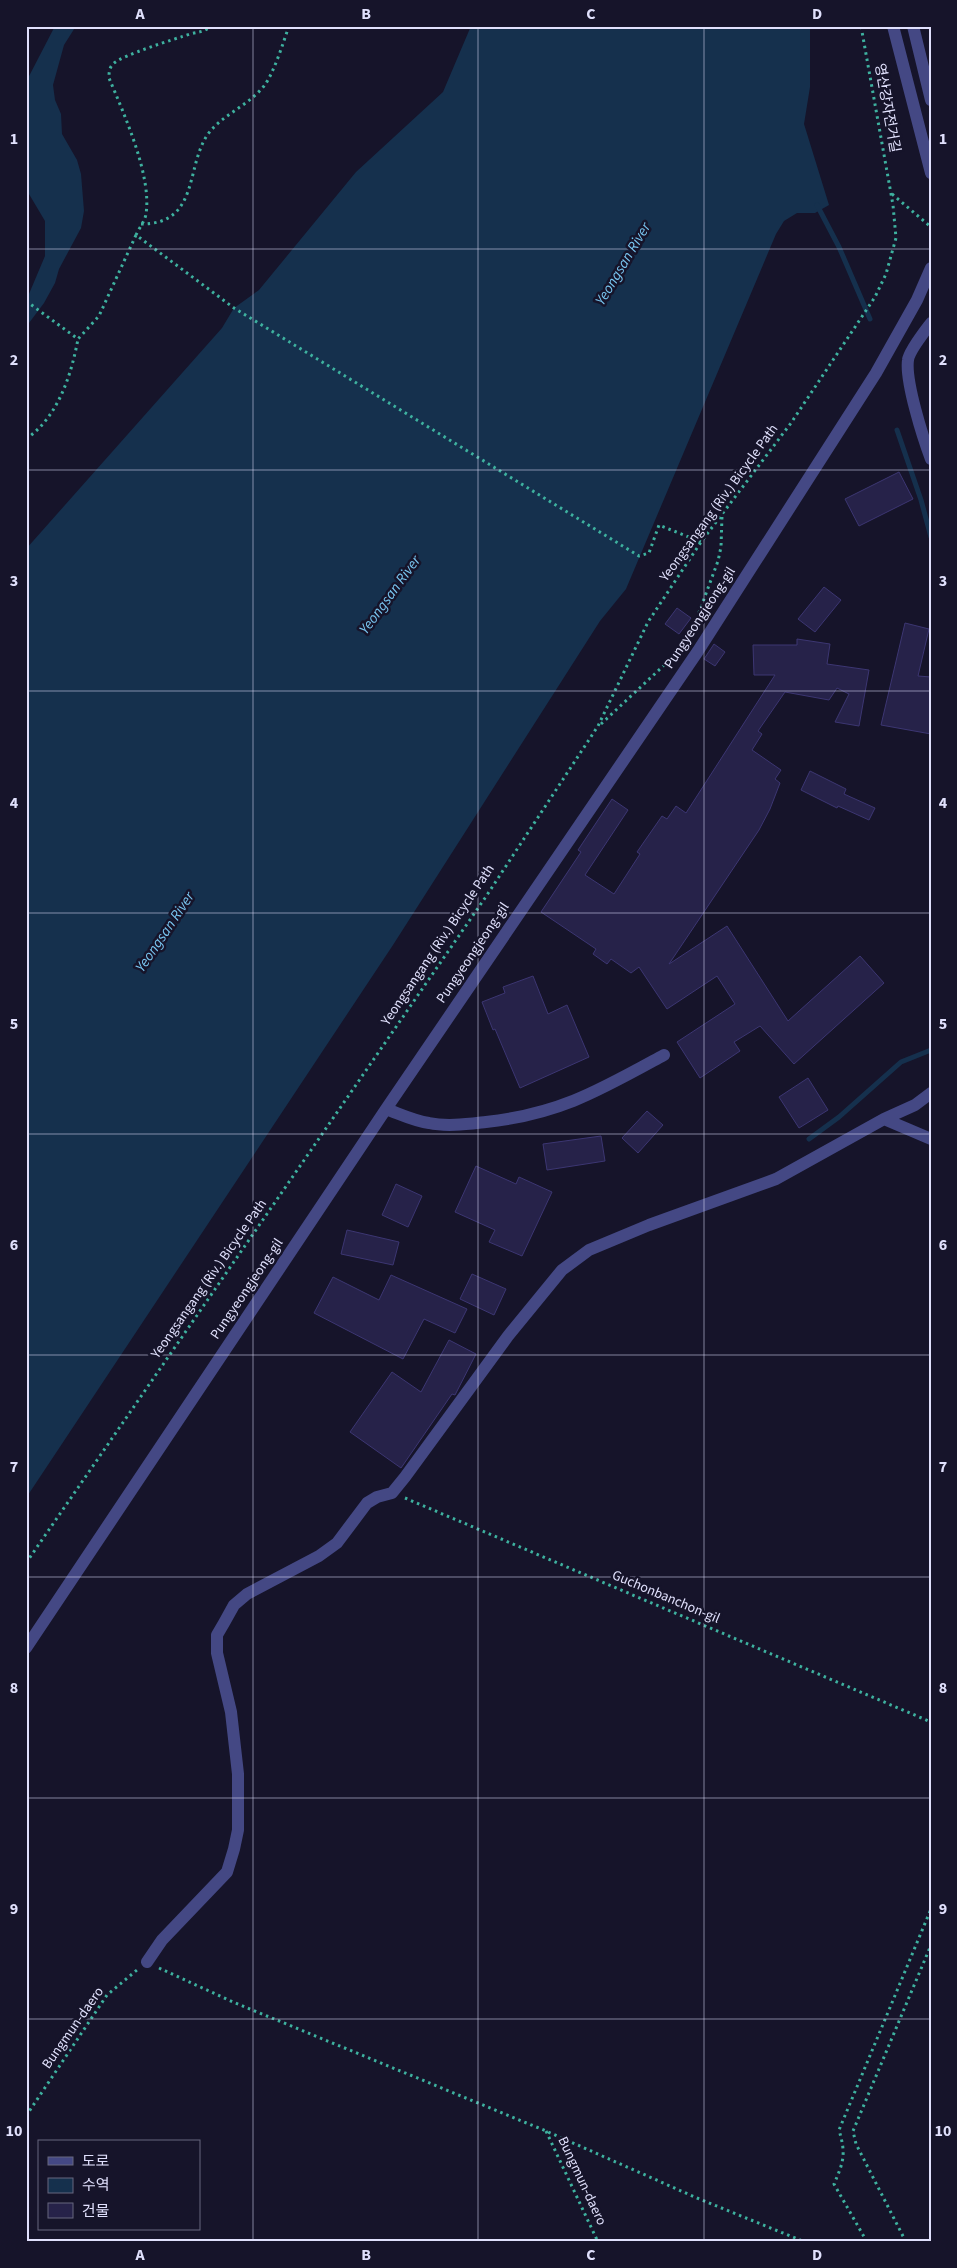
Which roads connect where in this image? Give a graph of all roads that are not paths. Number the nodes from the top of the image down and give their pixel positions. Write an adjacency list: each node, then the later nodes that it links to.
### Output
1 (893, 26): 5 (street)
2 (913, 26): 3 (street)
3 (927, 69): 4 (street)
4 (931, 100)
5 (931, 173)
6 (931, 268): 11 (street, Pungyeongjeong-gil)
7 (931, 323): 8 (street)
8 (931, 459)
9 (664, 1055): 11 (street)
10 (931, 1093): 12 (street)
11 (386, 1109): 14 (street, Pungyeongjeong-gil)
12 (884, 1120): 13 (street); 15 (street)
13 (931, 1139)
14 (26, 1648)
15 (147, 1962)

